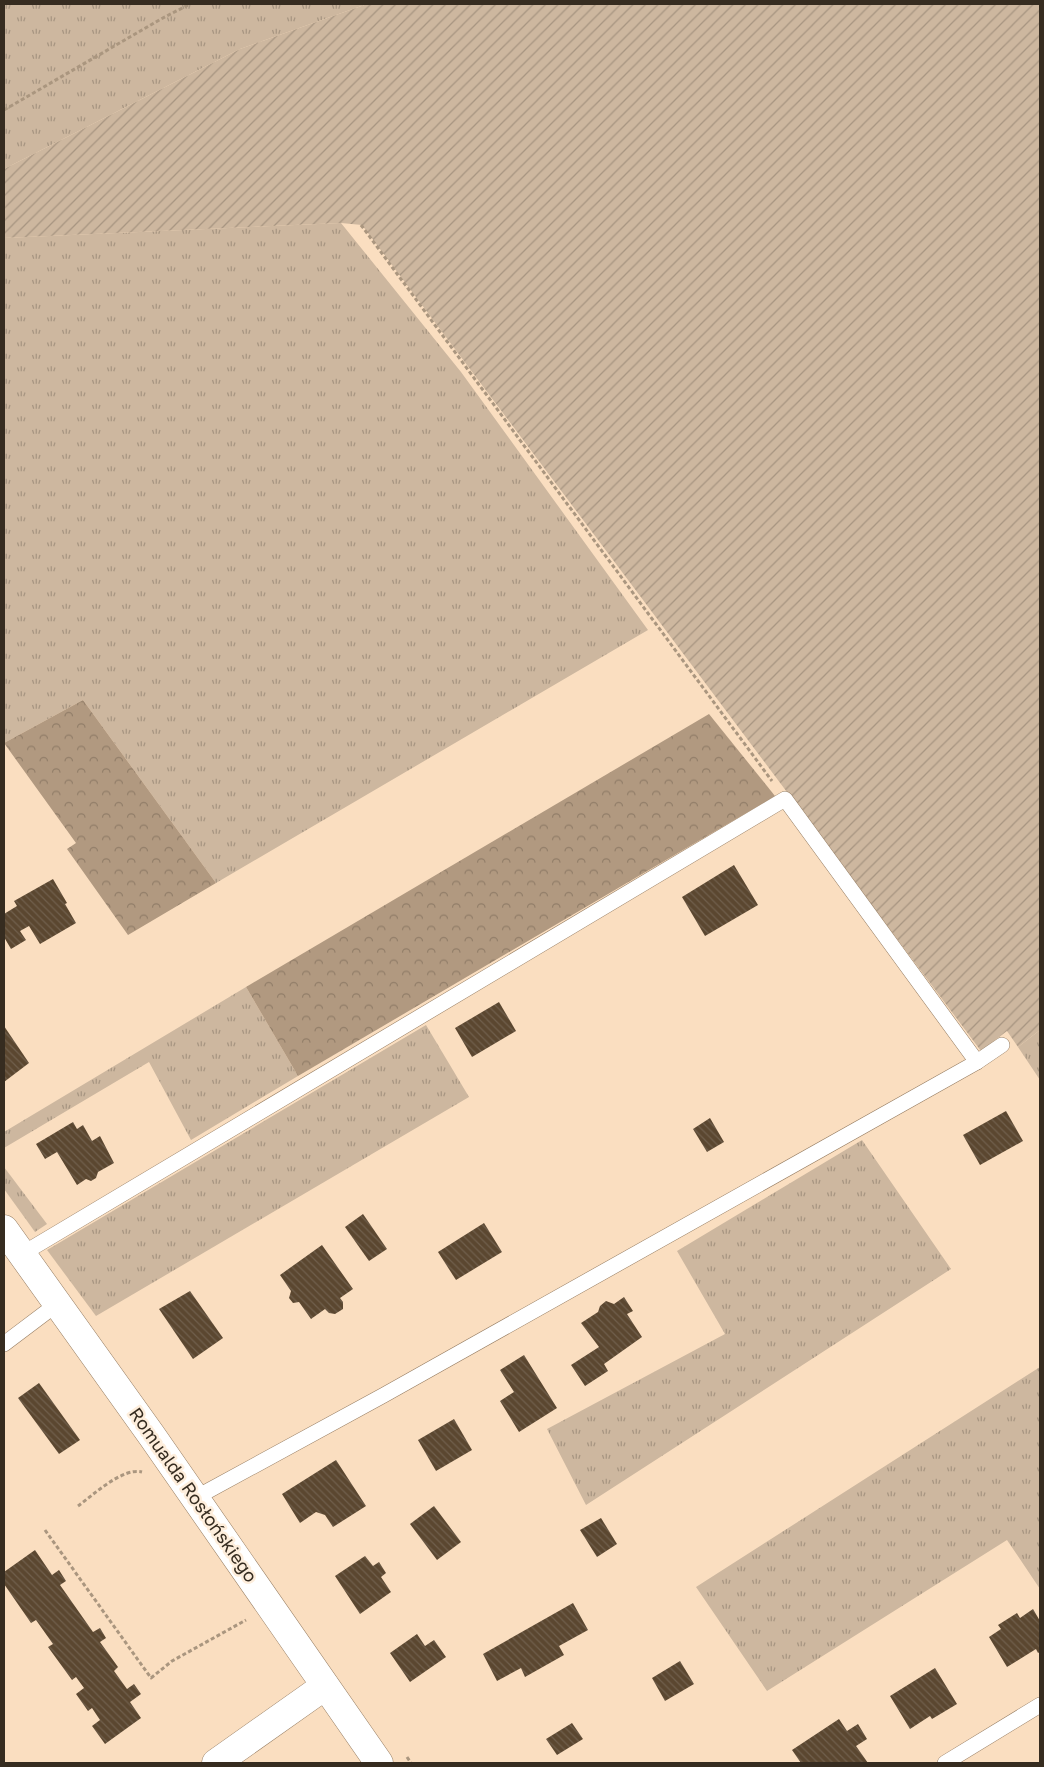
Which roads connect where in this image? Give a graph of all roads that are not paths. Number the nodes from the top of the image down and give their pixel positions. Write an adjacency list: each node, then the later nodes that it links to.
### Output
1 (1002, 1045): 2 (lane)
2 (977, 1062): 4 (lane); 7 (lane)
3 (4, 1229): 4 (street, Romualda Rosłońskiego)
4 (22, 1254): 5 (street, Romualda Rosłońskiego)
5 (57, 1304): 6 (lane); 7 (street, Romualda Rosłońskiego)
6 (4, 1344)
7 (195, 1498): 8 (street, Romualda Rosłońskiego)
8 (325, 1686): 10 (street); 11 (street, Romualda Rosłońskiego)
9 (1040, 1705): 12 (lane)
10 (216, 1763)
11 (379, 1763)
12 (945, 1763)

